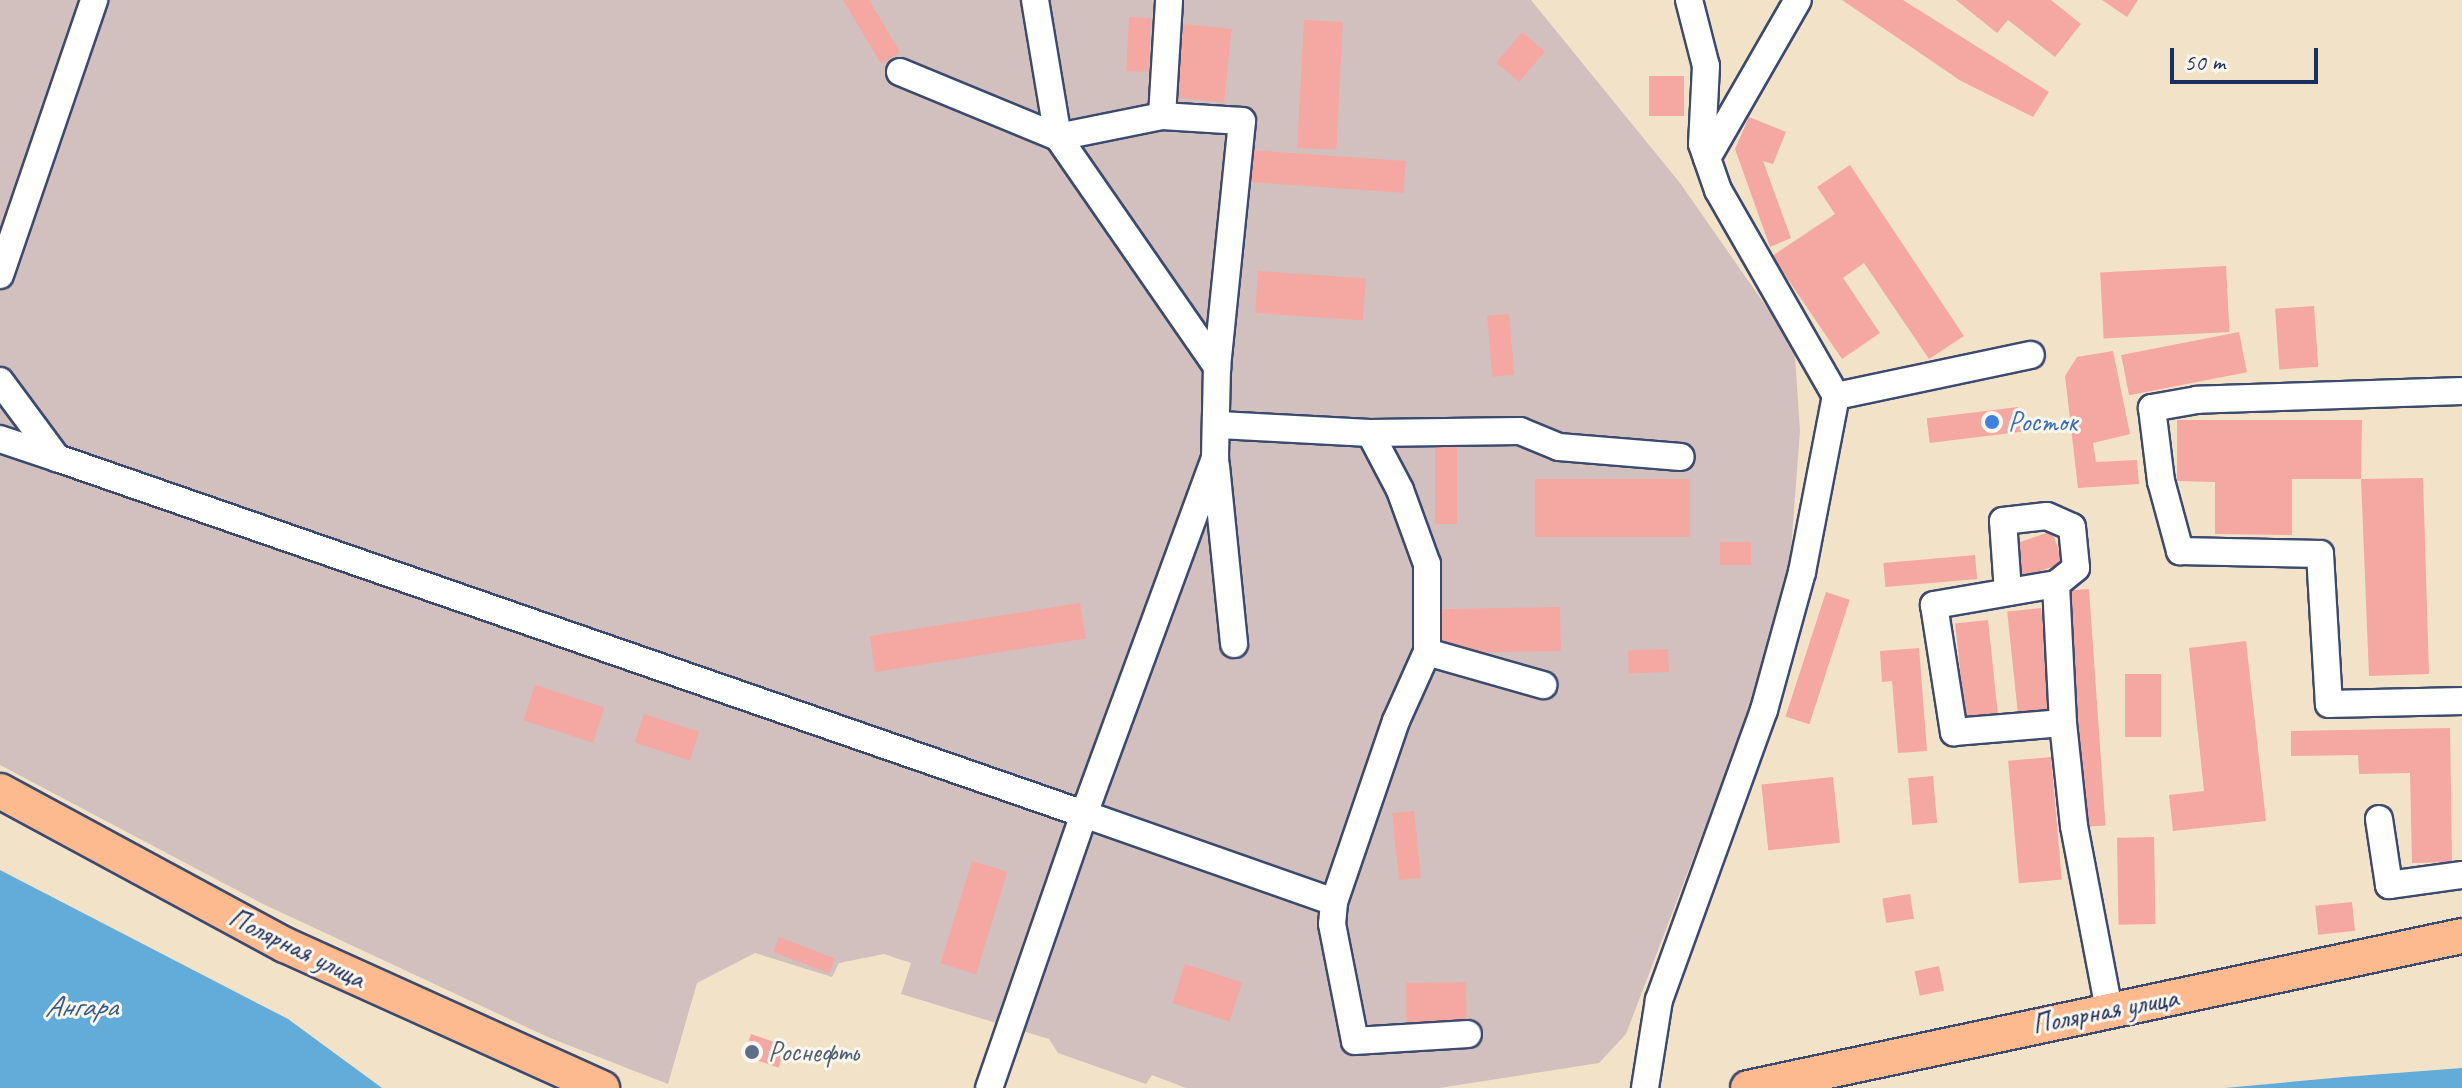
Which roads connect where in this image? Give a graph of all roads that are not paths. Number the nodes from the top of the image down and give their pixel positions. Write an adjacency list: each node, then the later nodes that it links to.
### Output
1 (94, 0): 10 (lane)
2 (1035, 0): 8 (lane)
3 (1169, 0): 7 (lane)
4 (1689, 0): 9 (lane)
5 (1798, 0): 9 (lane)
6 (900, 72): 8 (lane)
7 (1162, 116): 8 (lane); 12 (lane)
8 (1058, 137): 12 (lane)
9 (1707, 158): 15 (lane)
10 (0, 275)
11 (2031, 355): 15 (lane)
12 (1217, 367): 16 (lane)
13 (0, 381): 20 (lane)
14 (2462, 391): 27 (lane)
15 (1836, 396): 39 (lane)
16 (1219, 425): 17 (lane); 21 (lane)
17 (1370, 433): 19 (lane); 25 (lane)
18 (0, 439): 20 (lane)
19 (1681, 457)
20 (57, 458): 30 (lane)
21 (1215, 458): 24 (lane); 30 (lane)
22 (2056, 584): 23 (lane); 23 (lane); 28 (lane)
23 (2008, 592): 28 (lane)
24 (1234, 644)
25 (1427, 652): 26 (lane); 33 (lane)
26 (1543, 685)
27 (2462, 701)
28 (2063, 723): 35 (lane)
29 (0, 791): 37 (main road, Полярная улица)
30 (1084, 814): 33 (lane); 38 (lane)
31 (2379, 819): 32 (lane)
32 (2462, 875)
33 (1334, 902): 36 (lane)
34 (2462, 936): 35 (main road, Полярная улица)
35 (2109, 1010): 40 (main road, Полярная улица)
36 (1468, 1034)
37 (602, 1088)
38 (989, 1088)
39 (1645, 1088)
40 (1748, 1088)

